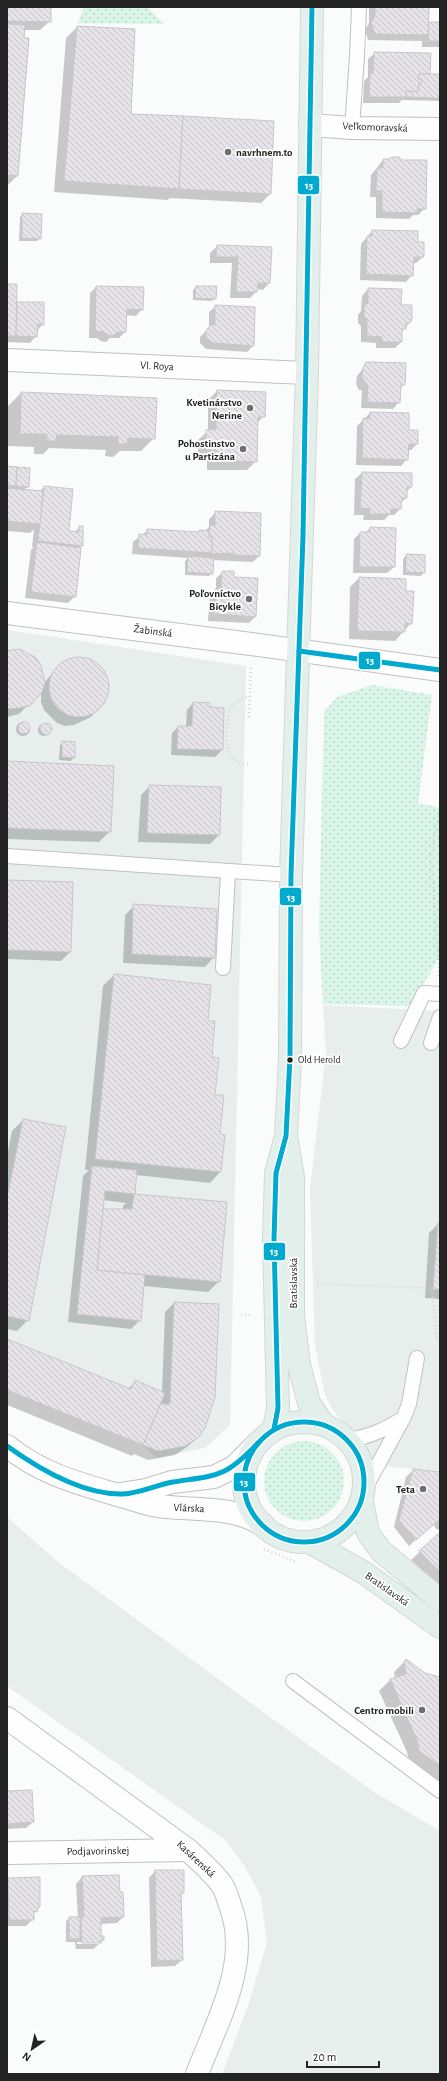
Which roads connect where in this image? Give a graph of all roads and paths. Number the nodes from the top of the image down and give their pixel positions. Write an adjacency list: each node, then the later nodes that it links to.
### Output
1 (312, 7): 3 (main road, Bratislavská)
2 (359, 7): 4 (lane)
3 (310, 124): 4 (street, Veľkomoravská); 7 (main road, Bratislavská)
4 (352, 128): 5 (street, Veľkomoravská)
5 (440, 129)
6 (7, 360): 7 (street, Vl. Roya)
7 (307, 372): 9 (main road, Bratislavská)
8 (7, 613): 9 (street, Žabinská)
9 (299, 651): 11 (street, Žabinská); 18 (main road, Bratislavská)
10 (252, 661): 12 (path)
11 (440, 670)
12 (250, 696): 13 (path); 14 (path)
13 (249, 717)
14 (248, 764)
15 (440, 806): 22 (path)
16 (7, 856): 17 (lane)
17 (228, 872): 18 (lane); 21 (lane)
18 (291, 876): 26 (main road, Bratislavská)
19 (173, 959): 20 (path)
20 (203, 960)
21 (223, 968)
22 (440, 988): 24 (lane)
23 (440, 1017): 25 (lane)
24 (401, 1041)
25 (431, 1043)
26 (286, 1136): 31 (main road, Bratislavská); 32 (main road, Bratislavská)
27 (321, 1284): 28 (path)
28 (437, 1341)
29 (417, 1358): 30 (lane)
30 (404, 1418): 33 (lane); 36 (lane)
31 (323, 1424): 32 (main road, Bratislavská); 33 (main road, Bratislavská)
32 (266, 1436): 35 (street, Vlárska); 37 (main road, Bratislavská)
33 (348, 1440): 36 (main road, Bratislavská)
34 (7, 1446): 35 (street, Vlárska)
35 (113, 1494): 37 (street, Vlárska)
36 (362, 1497): 38 (main road); 41 (main road, Bratislavská)
37 (263, 1526): 38 (main road, Bratislavská)
38 (311, 1543): 42 (main road, Bratislavská)
39 (263, 1549): 40 (path)
40 (302, 1565)
41 (440, 1600)
42 (440, 1627)
43 (292, 1681): 45 (lane)
44 (7, 1718): 46 (street, Kasárenská)
45 (440, 1791)
46 (188, 1850): 47 (street, Podjavorinskej); 48 (street, Kasárenská)
47 (7, 1853)
48 (197, 2074)

